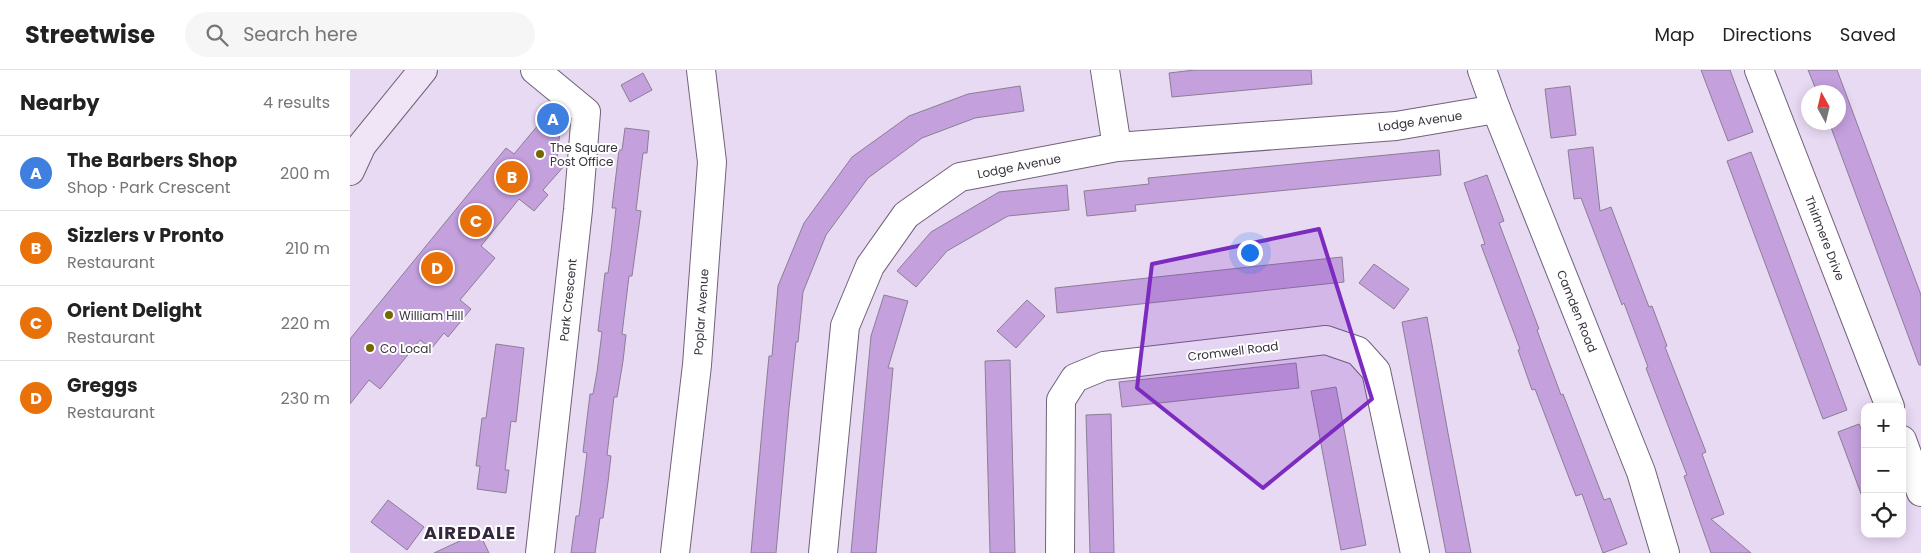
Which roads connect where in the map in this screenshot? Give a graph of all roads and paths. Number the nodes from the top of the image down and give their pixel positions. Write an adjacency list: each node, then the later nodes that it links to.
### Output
1 (423, 70): 9 (street)
2 (534, 70): 14 (street, Park Crescent)
3 (701, 70): 15 (street, Poplar Avenue)
4 (1105, 70): 8 (street)
5 (1482, 70): 7 (street, Camden Road)
6 (1759, 70): 11 (street, Thirlmere Drive)
7 (1496, 109): 8 (street, Lodge Avenue); 19 (street, Camden Road)
8 (1117, 147): 16 (street, Lodge Avenue)
9 (356, 150): 10 (street)
10 (350, 172)
11 (1888, 403)
12 (1905, 448): 13 (street)
13 (1921, 492)
14 (540, 553)
15 (675, 553)
16 (823, 553)
17 (1060, 553): 18 (street, Cromwell Road)
18 (1415, 553)
19 (1665, 553)

